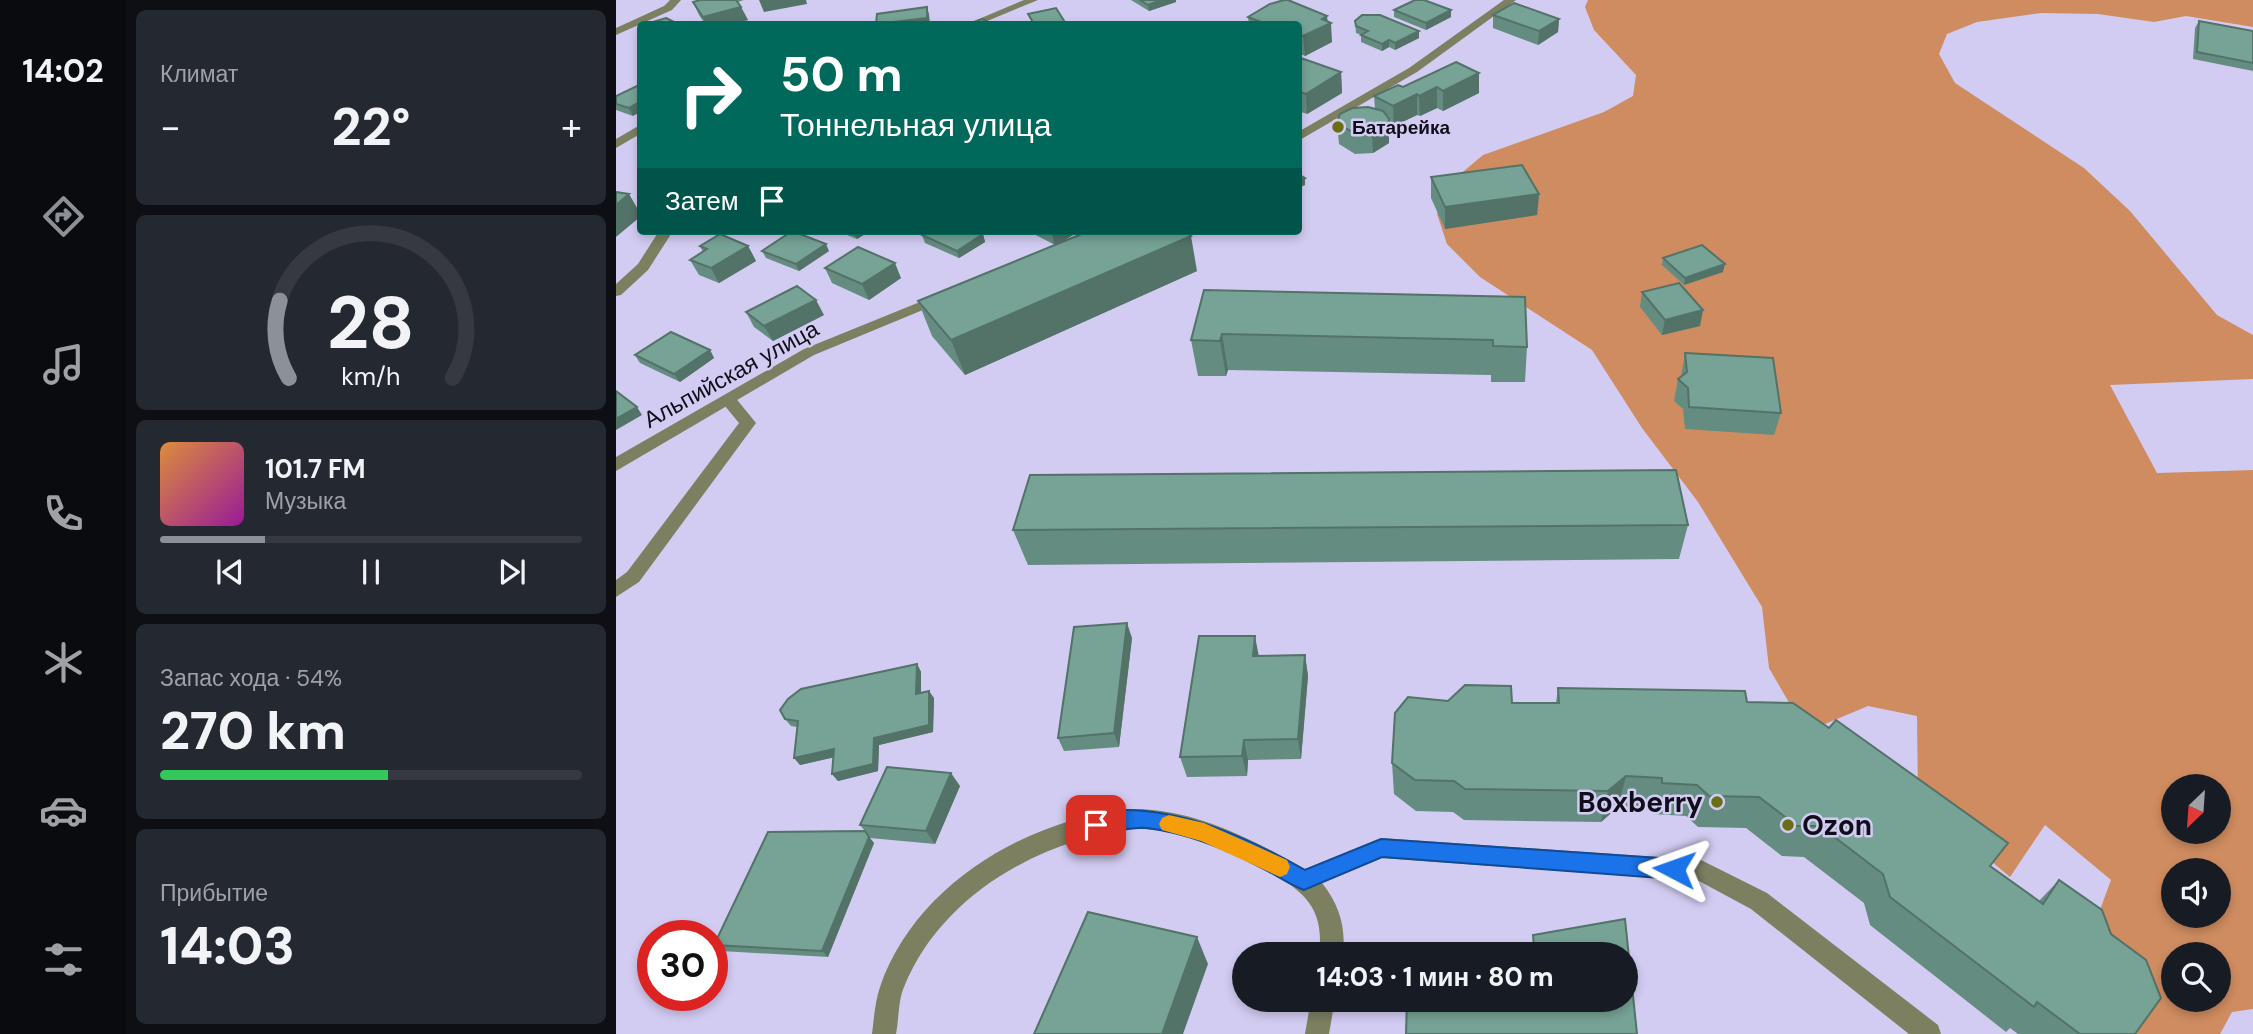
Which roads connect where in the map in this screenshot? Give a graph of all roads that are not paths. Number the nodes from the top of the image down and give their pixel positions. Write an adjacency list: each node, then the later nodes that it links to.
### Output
1 (676, 0): 4 (street)
2 (1033, 0): 5 (street)
3 (1511, 0): 9 (street)
4 (640, 21)
5 (980, 21)
6 (637, 22): 7 (street)
7 (616, 32)
8 (637, 131): 10 (street)
9 (1302, 135)
10 (616, 144)
11 (663, 235): 13 (street)
12 (962, 289): 14 (street, Альпийская улица)
13 (616, 292)
14 (728, 400): 15 (street, Альпийская улица); 16 (street)
15 (616, 465)
16 (616, 590)
17 (1304, 880): 18 (street); 20 (street); 22 (street)
18 (1333, 942)
19 (1321, 1012): 21 (street)
20 (884, 1034)
21 (1317, 1034)
22 (1929, 1034)

